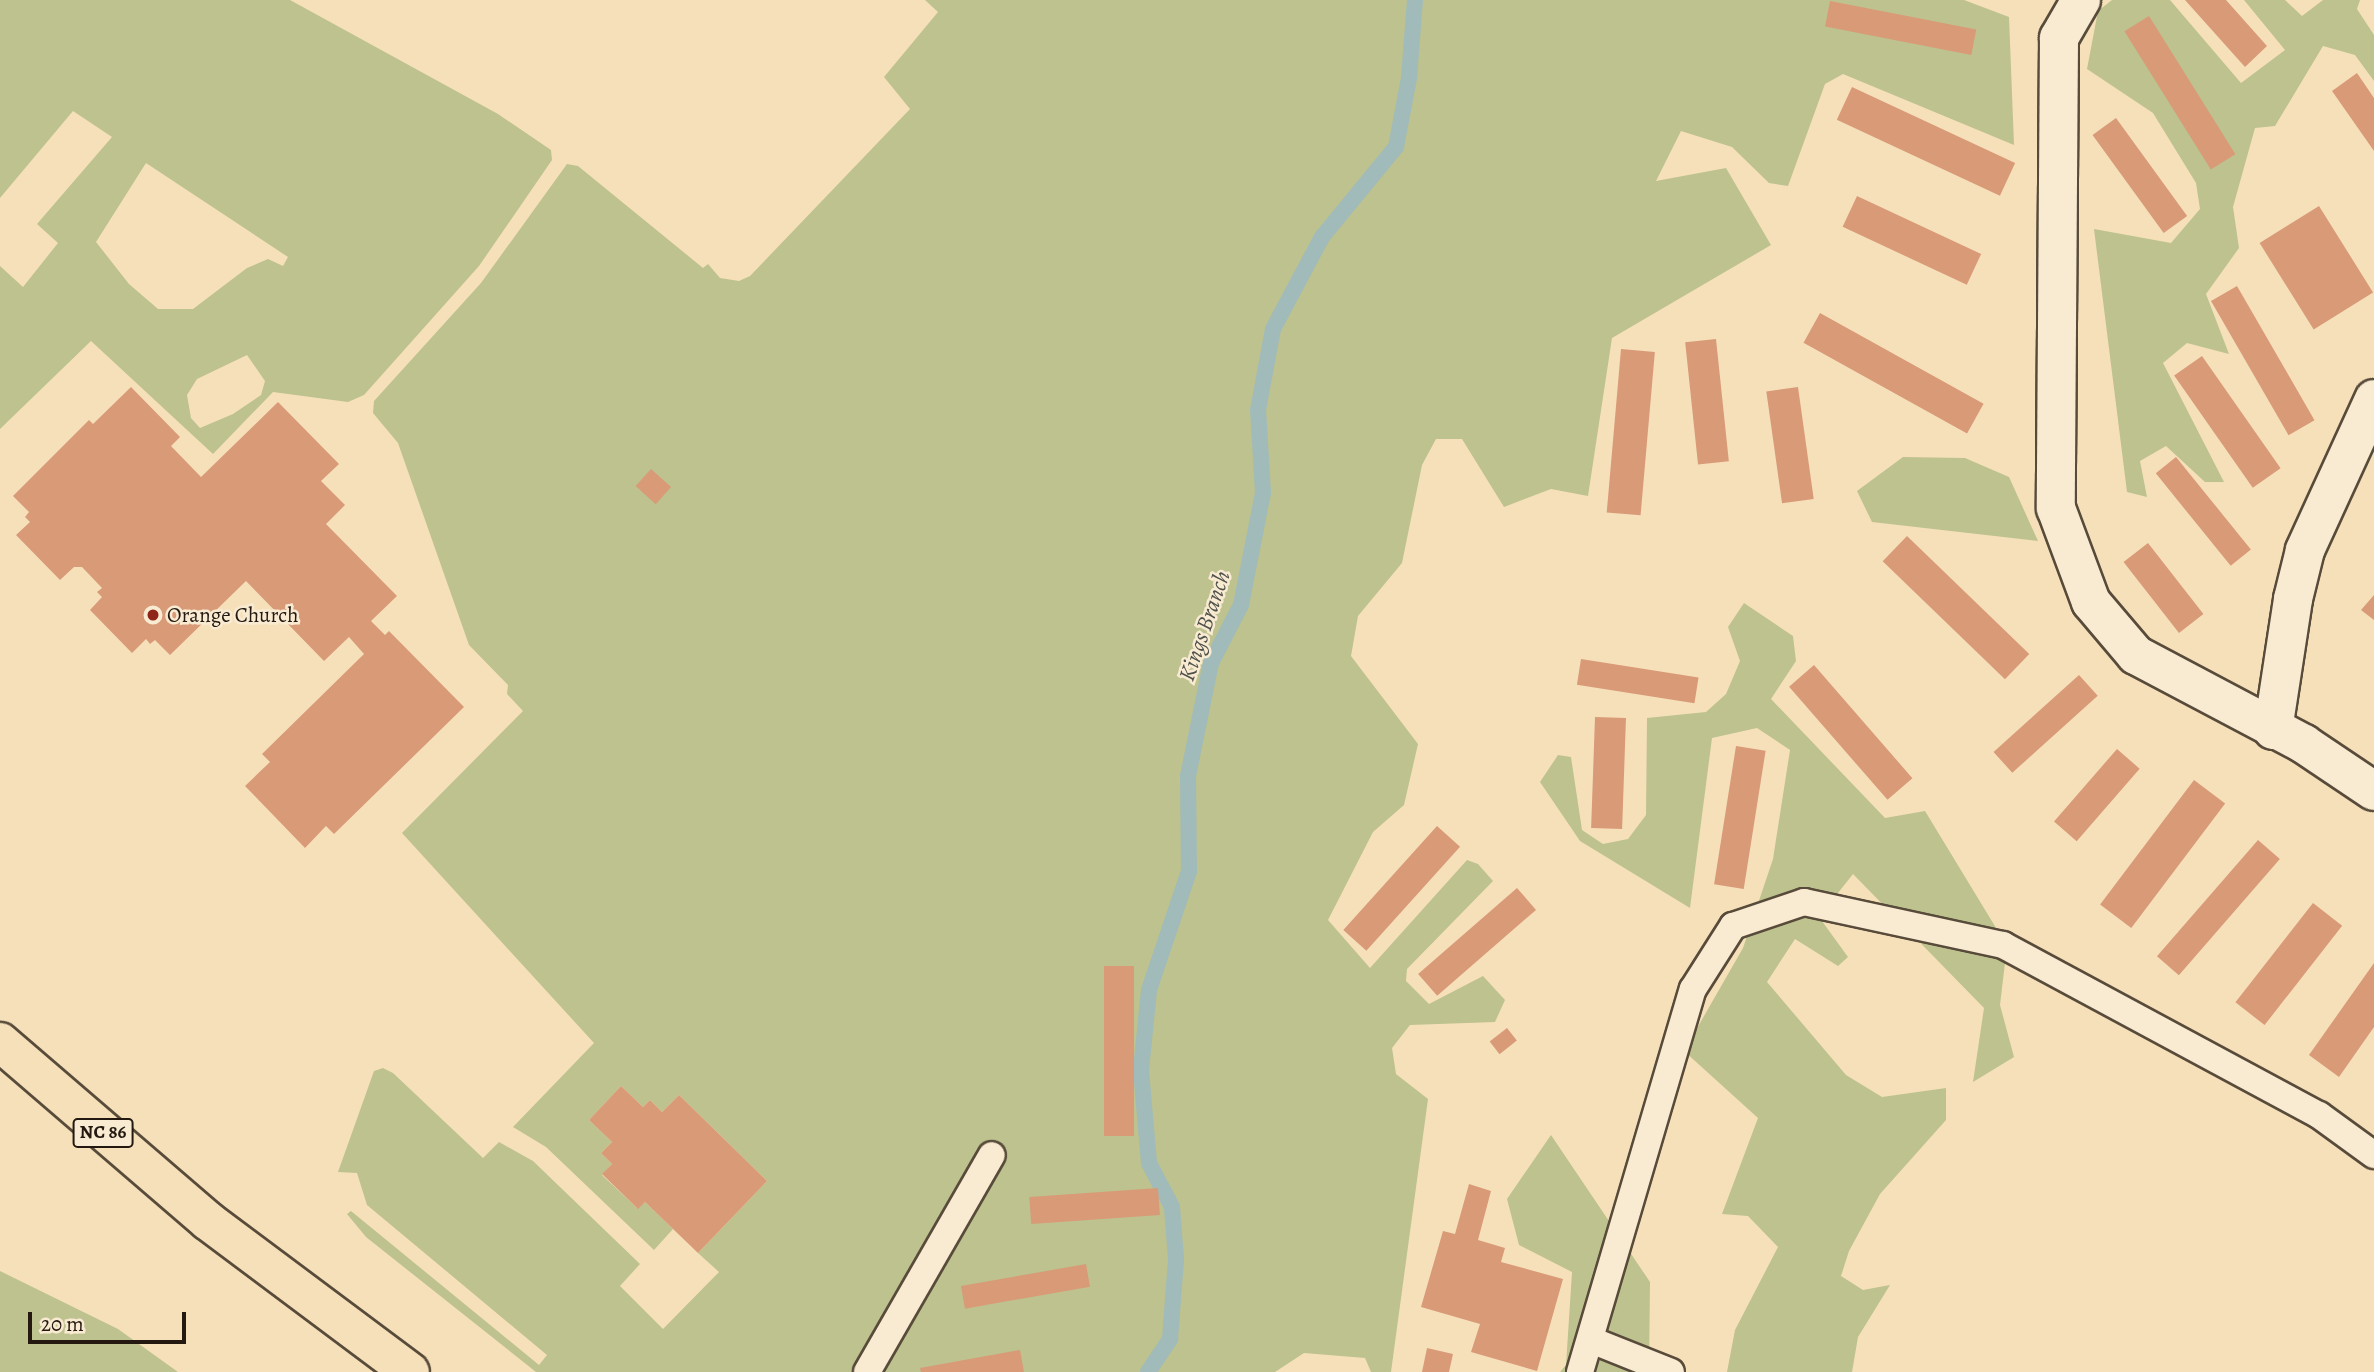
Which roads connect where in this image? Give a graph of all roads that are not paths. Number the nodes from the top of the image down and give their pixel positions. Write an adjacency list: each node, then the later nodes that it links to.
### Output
1 (2081, 0): 3 (street)
2 (2374, 399): 3 (street)
3 (2273, 730): 4 (street)
4 (2374, 791)
5 (0, 1042): 9 (main road, NC 86)
6 (2374, 1155): 8 (lane)
7 (992, 1156): 10 (lane)
8 (1591, 1340): 11 (lane); 12 (lane)
9 (410, 1372)
10 (867, 1372)
11 (1580, 1372)
12 (1671, 1372)

